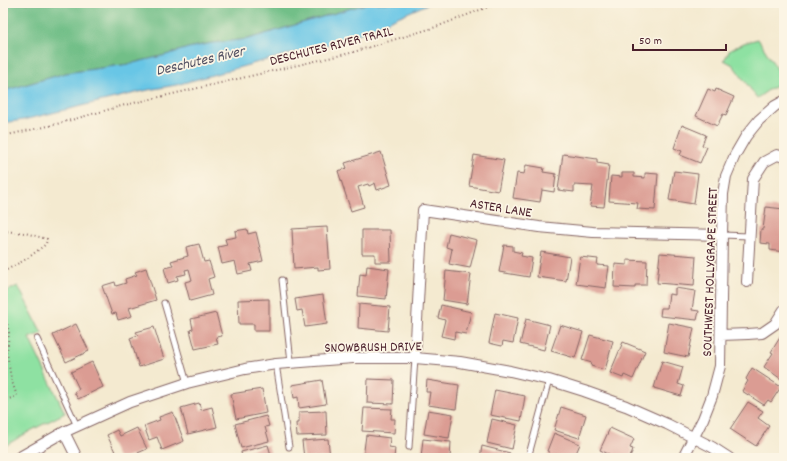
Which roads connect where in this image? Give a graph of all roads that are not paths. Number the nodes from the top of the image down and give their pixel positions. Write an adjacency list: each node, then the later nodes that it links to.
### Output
1 (784, 101): 3 (street, SOUTHWEST HOLLYGRAPE STREET)
2 (784, 157): 4 (street)
3 (722, 235): 4 (lane); 9 (street, SOUTHWEST HOLLYGRAPE STREET); 11 (street, ASTER LANE)
4 (749, 236): 6 (street)
5 (282, 280): 12 (lane)
6 (747, 282)
7 (164, 303): 15 (lane)
8 (784, 310): 9 (street)
9 (721, 335): 18 (street, SOUTHWEST HOLLYGRAPE STREET)
10 (37, 339): 16 (lane)
11 (415, 358): 12 (street, SNOWBRUSH DRIVE); 14 (street, SNOWBRUSH DRIVE); 20 (lane)
12 (290, 362): 13 (street, SNOWBRUSH DRIVE)
13 (276, 364): 15 (street, SNOWBRUSH DRIVE); 19 (lane)
14 (549, 380): 18 (street, SNOWBRUSH DRIVE); 23 (lane)
15 (187, 383): 16 (street, SNOWBRUSH DRIVE)
16 (77, 426): 17 (street, SNOWBRUSH DRIVE)
17 (64, 432): 21 (street, SNOWBRUSH DRIVE); 22 (street)
18 (694, 438): 24 (street, SOUTHWEST HOLLYGRAPE STREET); 25 (street, SNOWBRUSH DRIVE)
19 (289, 447)
20 (409, 447)
21 (18, 458)
22 (77, 458)
23 (528, 458)
24 (683, 458)
25 (729, 458)

